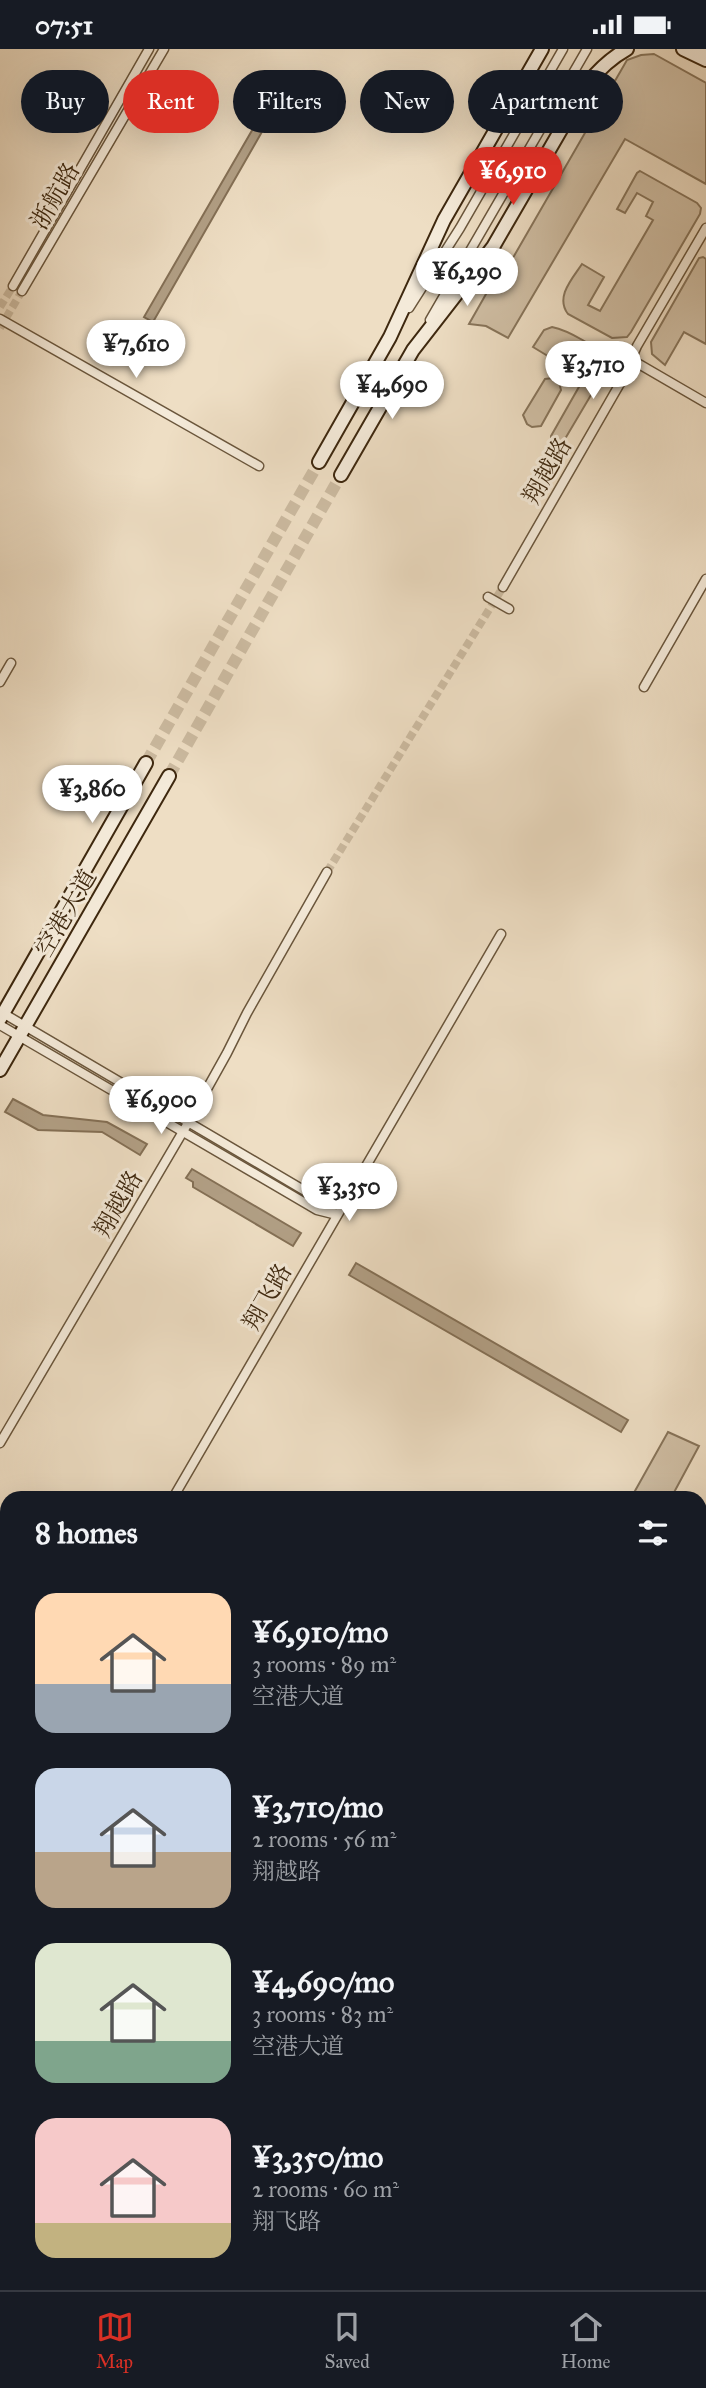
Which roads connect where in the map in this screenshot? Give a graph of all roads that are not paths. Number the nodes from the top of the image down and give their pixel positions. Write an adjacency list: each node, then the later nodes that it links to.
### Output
1 (149, 49): 14 (street, 浙航路)
2 (164, 49): 15 (street, 浙航路)
3 (542, 49): 17 (main road)
4 (564, 49): 17 (street)
5 (587, 49): 18 (street)
6 (627, 49): 18 (main road)
7 (675, 49): 12 (street)
8 (683, 49): 11 (main road)
9 (701, 49): 10 (street)
10 (706, 52)
11 (706, 60)
12 (706, 67)
13 (706, 228): 19 (street, 翔越路)
14 (13, 286)
15 (22, 291)
16 (0, 319): 22 (street)
17 (390, 337): 21 (main road)
18 (413, 350): 23 (main road)
19 (632, 360): 20 (street); 25 (street, 翔越路)
20 (706, 403)
21 (319, 462)
22 (258, 466)
23 (341, 475)
24 (706, 579): 30 (street)
25 (503, 587)
26 (488, 597): 27 (street)
27 (509, 610)
28 (11, 663): 29 (street)
29 (0, 682)
30 (644, 687)
31 (146, 763): 35 (main road, 空港大道)
32 (169, 776): 36 (main road, 空港大道)
33 (327, 872): 38 (street, 翔越路)
34 (501, 934): 40 (street, 翔飞路)
35 (1, 1017): 36 (street)
36 (22, 1031): 37 (main road, 空港大道); 38 (street); 39 (street)
37 (0, 1070)
38 (188, 1123): 39 (street, 翔越路); 40 (street)
39 (182, 1132): 40 (street); 41 (street, 翔越路)
40 (336, 1215): 42 (street, 翔飞路)
41 (0, 1443)
42 (177, 1491)

